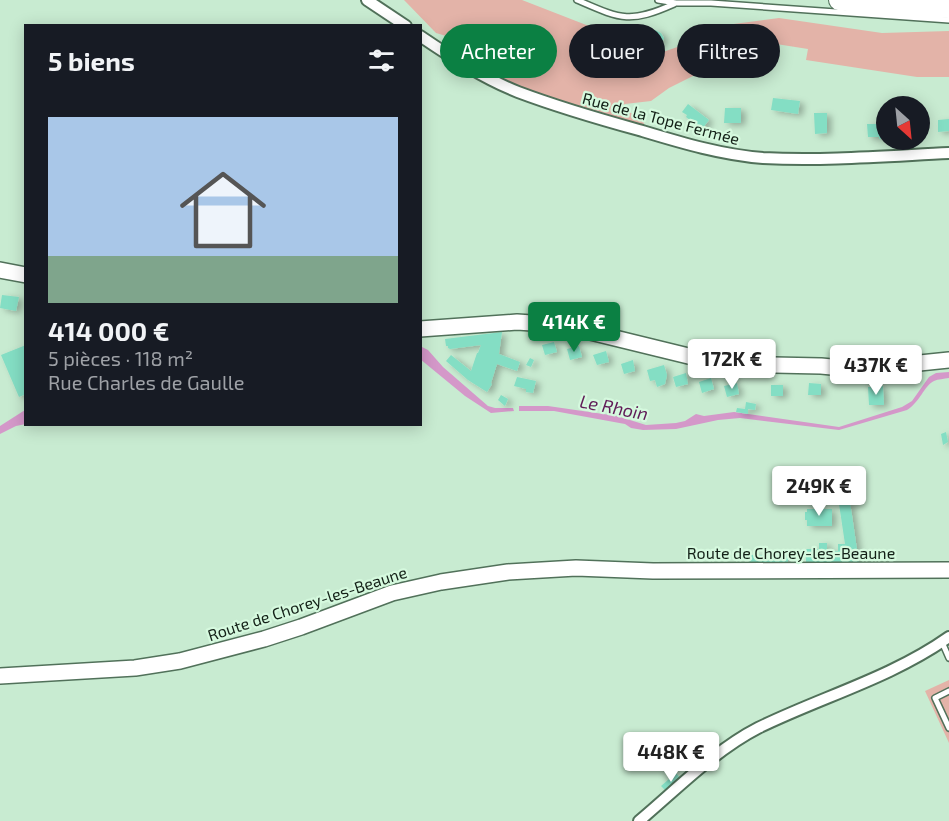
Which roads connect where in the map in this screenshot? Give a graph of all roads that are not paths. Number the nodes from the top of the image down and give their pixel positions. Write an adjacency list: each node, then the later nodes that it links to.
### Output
1 (367, 0): 8 (street)
2 (577, 0): 5 (lane)
3 (658, 0): 5 (lane)
4 (839, 0): 6 (highway)
5 (676, 3): 7 (lane)
6 (949, 8)
7 (949, 20)
8 (403, 24)
9 (422, 37): 10 (street, Rue de la Tope Fermée)
10 (949, 153)
11 (0, 270): 12 (street)
12 (24, 275)
13 (422, 329): 14 (street)
14 (949, 360)
15 (949, 570): 18 (street, Route de Chorey-les-Beaune)
16 (946, 640): 17 (lane); 21 (street)
17 (949, 658)
18 (0, 676)
19 (949, 691): 20 (lane)
20 (949, 729)
21 (643, 819)

